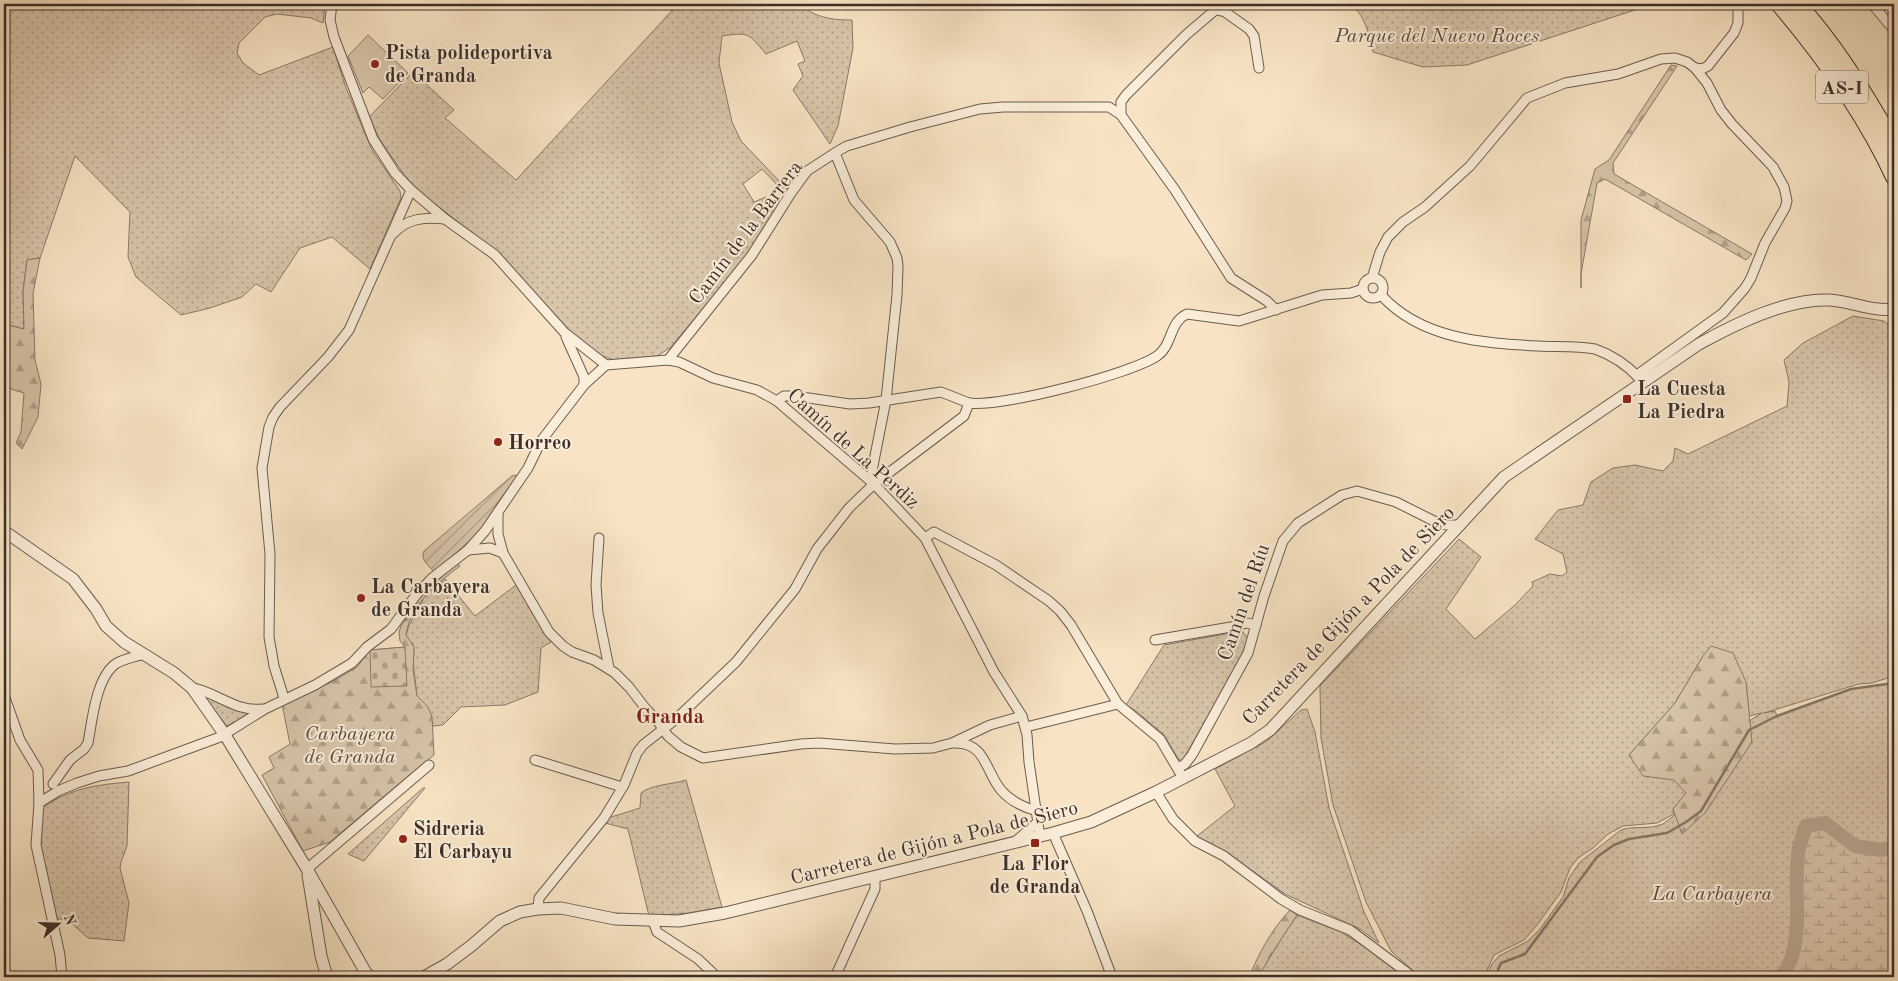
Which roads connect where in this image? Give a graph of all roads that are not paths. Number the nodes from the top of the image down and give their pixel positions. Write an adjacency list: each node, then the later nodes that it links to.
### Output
1 (332, 4): 15 (street)
2 (1780, 4): 14 (highway, AS-I)
3 (1798, 4): 12 (highway, AS-I)
4 (1807, 4): 11 (highway)
5 (1872, 4): 7 (street)
6 (1738, 7): 9 (street)
7 (1894, 30)
8 (1259, 68): 10 (street)
9 (1695, 68): 18 (street); 26 (street)
10 (1121, 115): 13 (street, Camín de la Barrera); 22 (street)
11 (1894, 132)
12 (1894, 145)
13 (835, 153): 24 (street, Camín de la Barrera); 28 (street)
14 (1894, 177)
15 (411, 190): 16 (street); 17 (street)
16 (446, 219): 17 (street); 23 (street)
17 (389, 238): 45 (street)
18 (1372, 278): 19 (street); 20 (street)
19 (1362, 290): 20 (street); 22 (street)
20 (1381, 295): 26 (street)
21 (1894, 309): 26 (street, Carretera de Gijón a Pola de Siero)
22 (1276, 310): 30 (street)
23 (564, 332): 25 (street); 27 (street)
24 (668, 360): 25 (street, Camín de La Perdiz); 29 (street, Camín de La Perdiz)
25 (606, 365): 27 (street)
26 (1640, 378): 33 (street, Carretera de Gijón a Pola de Siero)
27 (584, 385): 32 (street)
28 (886, 400): 29 (street); 30 (street); 31 (street)
29 (777, 401): 31 (street, Camín de La Perdiz)
30 (969, 403): 31 (street)
31 (874, 484): 36 (street, Camín de La Perdiz); 50 (street)
32 (498, 512): 37 (street); 38 (street)
33 (1461, 525): 39 (street, Camín del Ríu); 56 (street, Carretera de Gijón a Pola de Siero)
34 (4, 531): 41 (street)
35 (599, 538): 42 (street)
36 (925, 538): 46 (street); 48 (street, Camín de La Perdiz)
37 (468, 550): 38 (street); 45 (street)
38 (503, 553): 42 (street)
39 (1256, 625): 40 (street); 56 (street, Camín del Ríu)
40 (1154, 640)
41 (143, 654): 43 (street); 58 (street)
42 (609, 668): 50 (street)
43 (192, 688): 47 (street); 51 (street)
44 (4, 695): 54 (street)
45 (284, 698): 47 (street)
46 (1118, 704): 49 (street); 56 (street)
47 (265, 709): 51 (street)
48 (1022, 716): 49 (street, Camín de La Perdiz); 52 (street)
49 (1026, 727): 61 (street, Camín de La Perdiz)
50 (663, 729): 52 (street); 57 (street)
51 (225, 735): 58 (street); 66 (street)
52 (952, 743): 61 (street)
53 (535, 760): 57 (street)
54 (35, 764): 58 (street); 60 (street)
55 (429, 766): 66 (street)
56 (1180, 773): 59 (street, Carretera de Gijón a Pola de Siero)
57 (622, 787): 68 (street)
58 (56, 788): 60 (street)
59 (1156, 792): 63 (street, Carretera de Gijón a Pola de Siero); 79 (street)
60 (39, 803): 72 (street)
61 (1037, 811): 62 (street, Camín de La Perdiz)
62 (1038, 822): 64 (street, Camín de La Perdiz); 65 (street)
63 (1053, 833): 64 (street, Carretera de Gijón a Pola de Siero); 78 (street)
64 (1040, 837): 65 (street, Carretera de Gijón a Pola de Siero)
65 (1013, 844): 67 (street, Carretera de Gijón a Pola de Siero)
66 (307, 869): 70 (street); 71 (street)
67 (875, 878): 69 (street, Carretera de Gijón a Pola de Siero); 77 (street)
68 (538, 909): 69 (street, Carretera de Gijón a Pola de Siero); 75 (street, Carretera de Gijón a Pola de Siero)
69 (653, 921): 76 (street)
70 (343, 932): 71 (street); 74 (street)
71 (318, 940): 73 (street)
72 (62, 977)
73 (327, 977)
74 (372, 977)
75 (424, 977)
76 (717, 977)
77 (835, 977)
78 (1112, 977)
79 (1413, 977)

